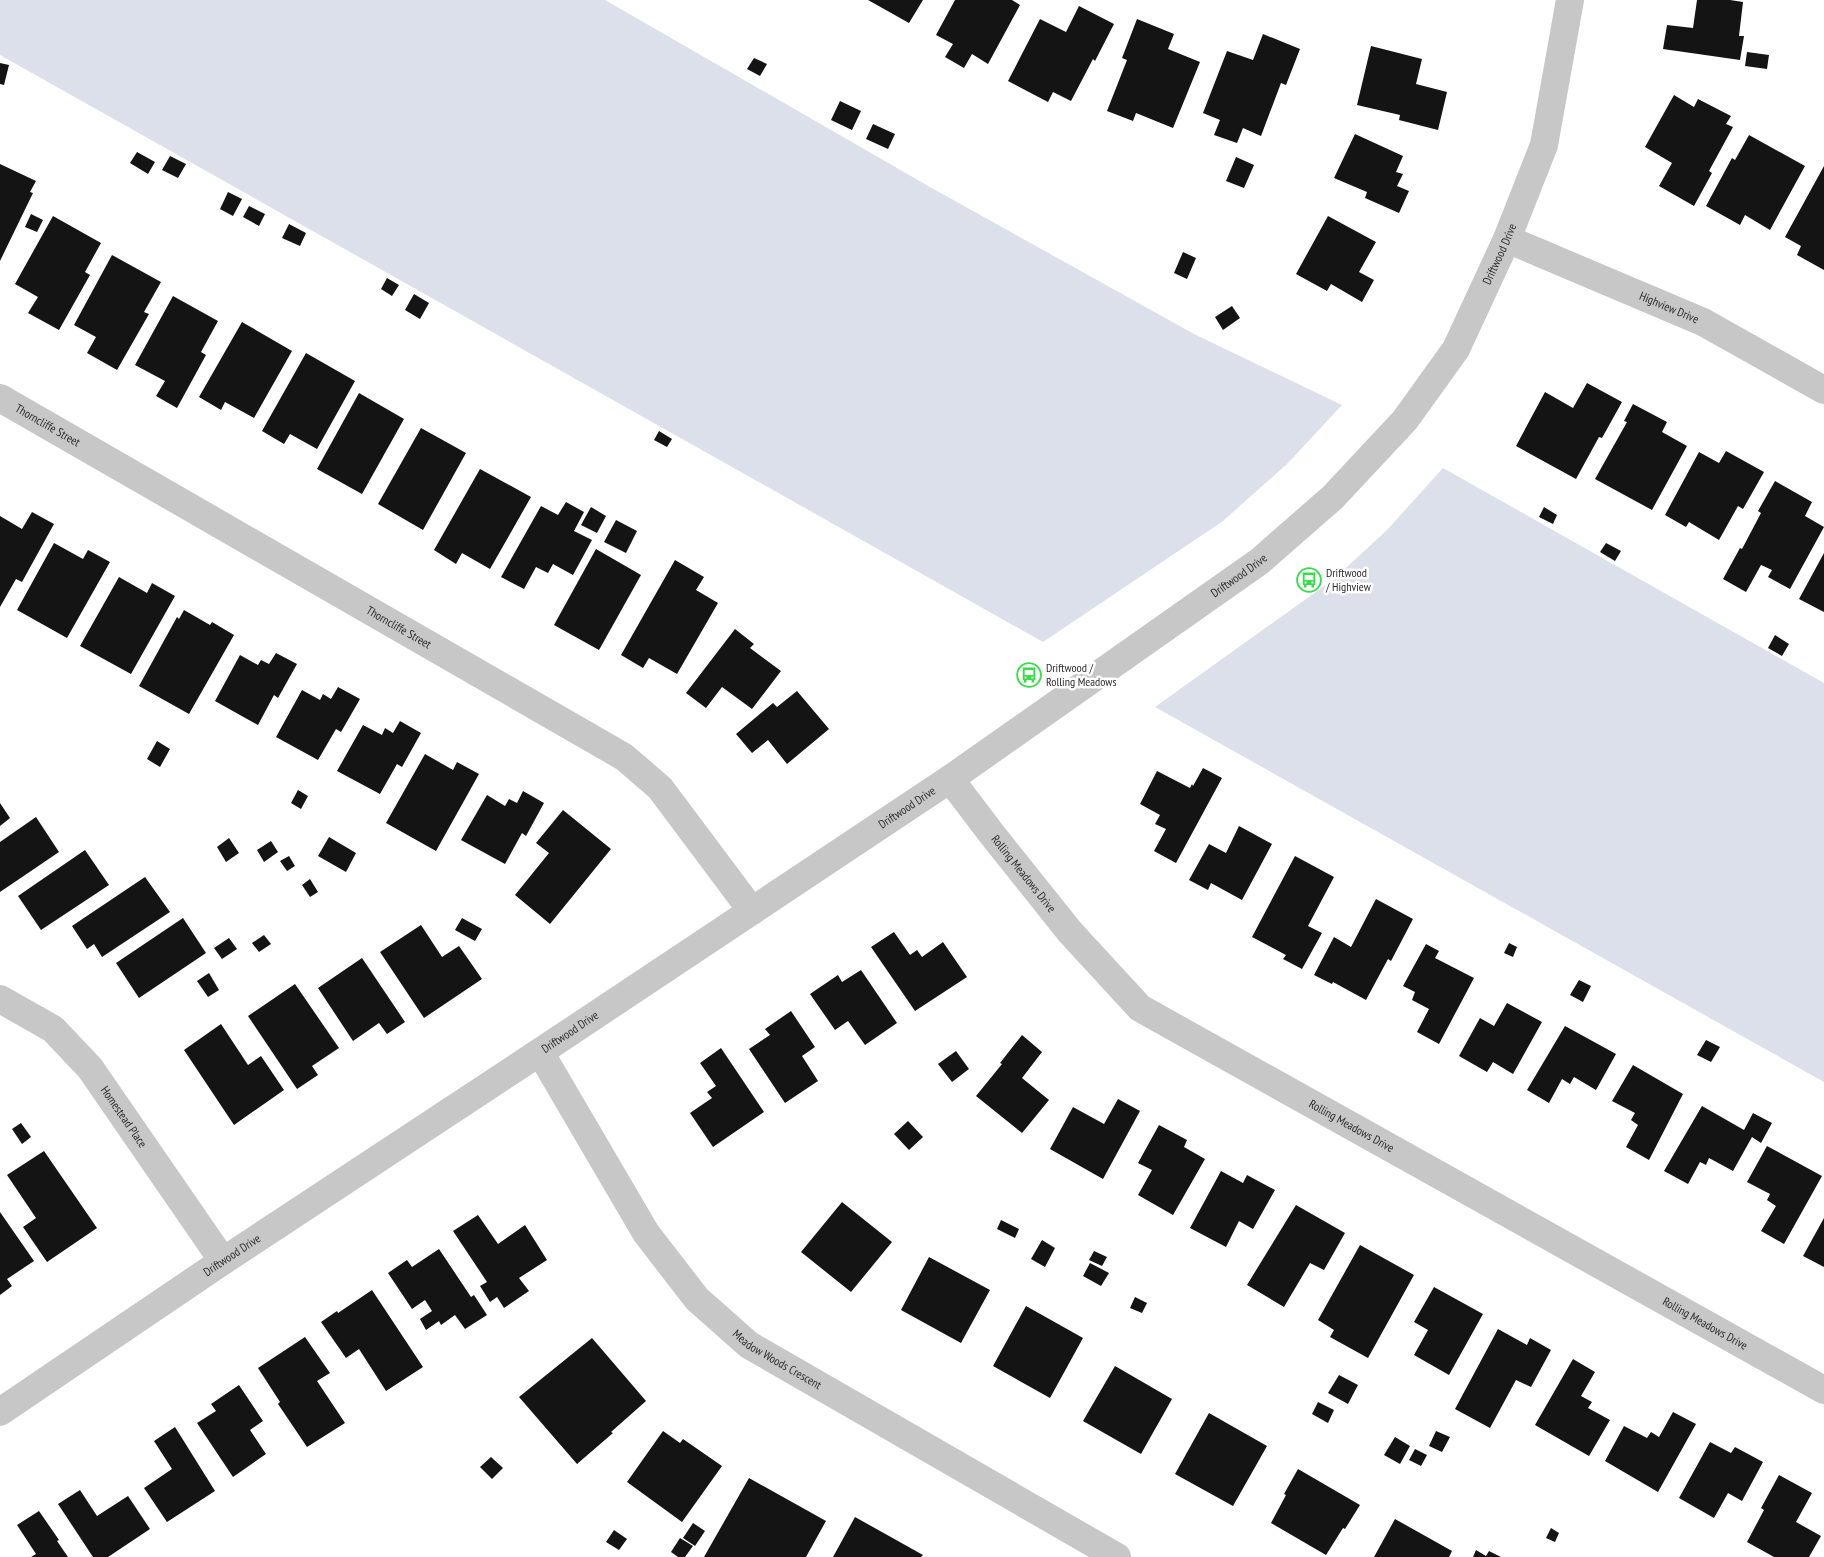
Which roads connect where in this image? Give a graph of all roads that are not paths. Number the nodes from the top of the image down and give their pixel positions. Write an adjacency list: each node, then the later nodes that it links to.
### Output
1 (1570, 0): 2 (street, Driftwood Drive)
2 (1507, 238): 3 (street, Highview Drive); 5 (street, Driftwood Drive)
3 (1824, 390)
4 (0, 398): 6 (street, Thorncliffe Street)
5 (950, 779): 6 (street, Driftwood Drive); 10 (street, Rolling Meadows Drive)
6 (752, 911): 8 (street, Driftwood Drive)
7 (0, 999): 9 (street, Homestead Place)
8 (540, 1052): 9 (street, Driftwood Drive); 12 (street, Meadow Woods Crescent)
9 (223, 1261): 11 (street, Driftwood Drive)
10 (1824, 1390)
11 (0, 1412)
12 (1118, 1557)

